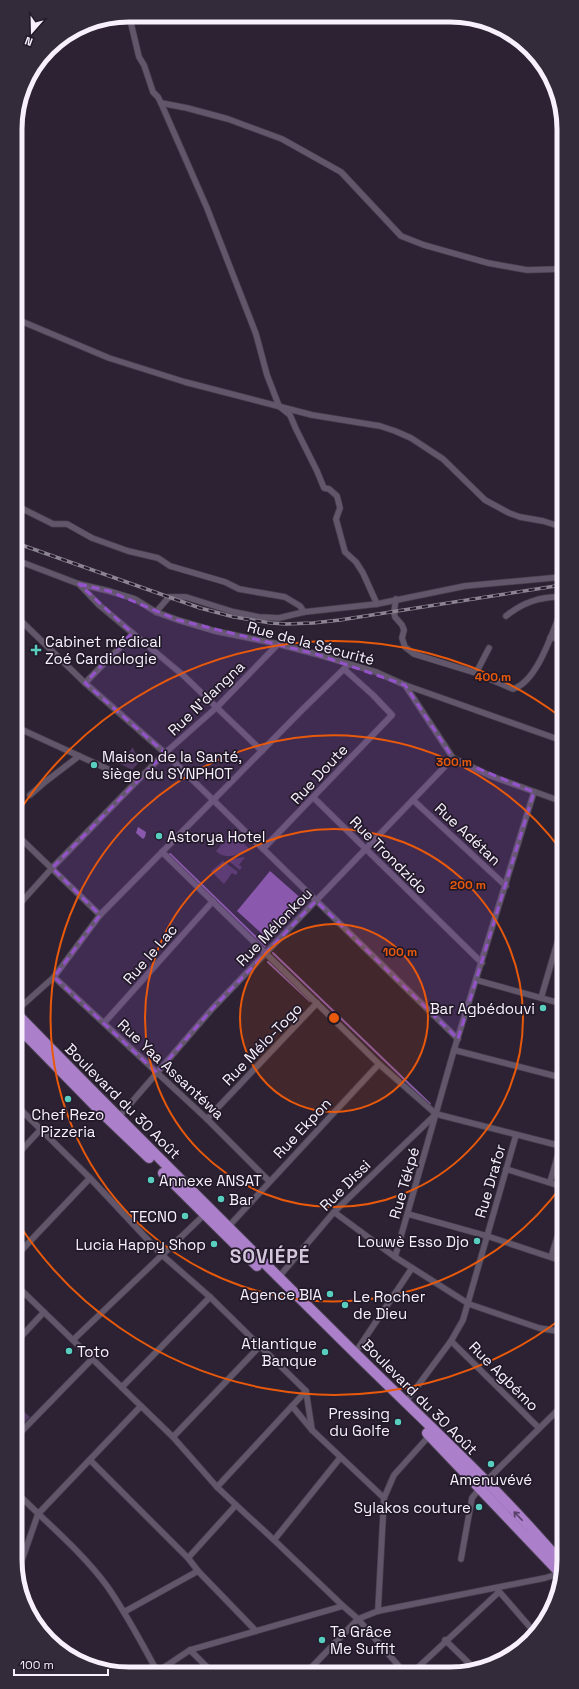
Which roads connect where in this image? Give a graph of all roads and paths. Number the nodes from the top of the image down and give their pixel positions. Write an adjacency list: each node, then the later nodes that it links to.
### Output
1 (131, 22): 2 (street)
2 (161, 102): 3 (street); 5 (street)
3 (557, 269)
4 (22, 322): 5 (street)
5 (279, 406): 7 (street); 13 (street)
6 (22, 509): 15 (street)
7 (557, 525)
8 (22, 562): 10 (street, Rue de la Sécurité)
9 (557, 577): 12 (street)
10 (79, 584): 14 (street, Rue de la Sécurité); 19 (street)
11 (557, 596): 16 (street)
12 (396, 599): 13 (street); 25 (street)
13 (377, 604): 15 (street)
14 (156, 612): 15 (street); 22 (street, Rue de la Sécurité)
15 (304, 612)
16 (506, 616)
17 (557, 622): 20 (street)
18 (22, 624): 26 (street)
19 (133, 634): 26 (street); 28 (street)
20 (550, 638): 21 (street); 25 (street)
21 (557, 638)
22 (278, 644): 24 (street, Rue de la Sécurité); 28 (street, Rue N'dangna)
23 (489, 648): 25 (street)
24 (346, 667): 27 (street, Rue de la Sécurité); 31 (street); 38 (street, Rue Doute)
25 (476, 673)
26 (85, 683): 32 (street)
27 (405, 685): 30 (street, Rue de la Sécurité); 34 (street)
28 (217, 708): 31 (street); 32 (street, Rue N'dangna)
29 (22, 729): 33 (street)
30 (557, 739)
31 (262, 751): 39 (street)
32 (165, 753): 35 (street, Rue N'dangna); 39 (street)
33 (79, 756): 35 (street); 37 (street)
34 (453, 758): 36 (street); 40 (street, Rue Mélonkou)
35 (136, 782): 46 (street, Rue N'dangna)
36 (534, 792): 41 (street); 47 (street, Rue Tékpé)
37 (30, 795)
38 (314, 798): 43 (street, Rue Doute); 44 (street, Rue Trondzido)
39 (213, 800): 43 (street); 45 (street)
40 (413, 800): 44 (street, Rue Mélonkou); 47 (street, Rue Adétan)
41 (557, 800)
42 (22, 840): 46 (street)
43 (263, 849): 50 (street)
44 (366, 849): 50 (street, Rue Mélonkou); 54 (street, Rue Trondzido)
45 (162, 852): 49 (street); 51 (street)
46 (52, 868): 48 (street, Rue N'dangna); 51 (street)
47 (506, 886): 54 (street, Rue Tékpé)
48 (22, 901)
49 (213, 901): 53 (street); 62 (street, Rue le Lac)
50 (316, 901): 53 (street, Rue Mélonkou); 64 (street)
51 (100, 915): 55 (street)
52 (557, 943): 57 (street)
53 (266, 953): 59 (street); 67 (street, Rue Mélonkou)
54 (482, 963): 56 (street, Rue Tékpé)
55 (54, 977): 60 (street); 62 (street, Rue Yaa Assantéwa)
56 (476, 980): 57 (street); 64 (street, Rue Tékpé)
57 (541, 998): 58 (street)
58 (557, 1002)
59 (317, 1003): 66 (street); 71 (street, Rue Mélo-Togo)
60 (22, 1006)
61 (22, 1019): 72 (highway, Boulevard du 30 Août)
62 (104, 1023): 67 (street, Rue Yaa Assantéwa)
63 (22, 1031): 72 (highway, Boulevard du 30 Août)
64 (458, 1039): 65 (street, Rue Tékpé)
65 (454, 1050): 68 (street); 70 (street, Rue Tékpé)
66 (379, 1064): 70 (street); 80 (street, Rue Ekpon)
67 (158, 1073): 71 (street, Rue Yaa Assantéwa); 72 (street, Rue Mélonkou)
68 (557, 1076)
69 (22, 1111): 73 (street)
70 (436, 1114): 74 (street); 84 (street, Rue Dissi); 85 (street, Rue Tékpé)
71 (207, 1119): 80 (street, Rue Yaa Assantéwa)
72 (116, 1121): 83 (highway, Boulevard du 30 Août)
73 (41, 1130): 76 (street); 79 (street)
74 (516, 1135): 75 (street); 78 (street, Rue Drafor)
75 (557, 1145)
76 (22, 1149)
77 (557, 1159): 81 (street)
78 (506, 1169): 81 (street); 87 (street, Rue Drafor)
79 (90, 1178): 89 (street); 90 (street)
80 (269, 1181): 86 (street, Rue Ekpon)
81 (550, 1182): 82 (street)
82 (557, 1185)
83 (207, 1212): 86 (highway, Boulevard du 30 Août); 90 (street); 116 (highway, Boulevard du 30 Août)
84 (334, 1212): 91 (street); 95 (street, Rue Dissi)
85 (408, 1214): 87 (street); 91 (street, Rue Tékpé)
86 (228, 1227): 95 (highway, Boulevard du 30 Août)
87 (487, 1236): 92 (street); 98 (street, Rue Drafor)
88 (557, 1238): 92 (street)
89 (22, 1249)
90 (162, 1255): 97 (street); 102 (street)
91 (395, 1257): 94 (street)
92 (551, 1257): 93 (street)
93 (557, 1259)
94 (412, 1268): 98 (street); 105 (street)
95 (278, 1278): 105 (highway, Boulevard du 30 Août)
96 (22, 1291): 99 (street)
97 (210, 1297): 104 (street); 107 (street)
98 (469, 1304): 100 (street); 103 (street, Rue Drafor)
99 (44, 1312): 101 (street); 102 (street)
100 (557, 1331)
101 (22, 1335)
102 (73, 1340): 106 (street)
103 (451, 1341): 109 (street, Rue Drafor); 113 (street, Rue Agbémo)
104 (260, 1346): 108 (street); 117 (street)
105 (354, 1353): 109 (highway, Boulevard du 30 Août)
106 (92, 1358): 107 (street); 115 (street)
107 (122, 1387): 110 (street)
108 (306, 1391): 111 (street); 114 (street)
109 (405, 1403): 116 (highway, Boulevard du 30 Août)
110 (141, 1406): 117 (street); 119 (street)
111 (292, 1406): 114 (street); 121 (street)
112 (557, 1411): 113 (street)
113 (539, 1428): 120 (street)
114 (312, 1430): 118 (street)
115 (22, 1431)
116 (432, 1433): 120 (highway, Boulevard du 30 Août); 123 (street)
117 (173, 1437): 121 (street)
118 (340, 1458): 123 (street); 126 (street)
119 (90, 1460): 125 (street); 127 (street)
120 (483, 1485): 128 (street); 130 (highway, Boulevard du 30 Août)
121 (217, 1487): 124 (street)
122 (22, 1498): 125 (street)
123 (384, 1498): 135 (street)
124 (236, 1505): 126 (street); 127 (street)
125 (38, 1514): 129 (street); 136 (street)
126 (274, 1540): 134 (street)
127 (188, 1558): 132 (street)
128 (461, 1559)
129 (22, 1560)
130 (557, 1565)
131 (557, 1570): 133 (street)
132 (198, 1571): 136 (street); 139 (street)
133 (498, 1590): 135 (street); 138 (street); 140 (street)
134 (342, 1606): 137 (street); 139 (street)
135 (378, 1611): 137 (street)
136 (124, 1612): 143 (street)
137 (358, 1619): 146 (street); 147 (street)
138 (532, 1629)
139 (256, 1631): 141 (street)
140 (445, 1640): 142 (street); 148 (street)
141 (190, 1650): 144 (street); 145 (street)
142 (471, 1665)
143 (155, 1667)
144 (163, 1667)
145 (207, 1667)
146 (312, 1667)
147 (400, 1667)
148 (418, 1667)

